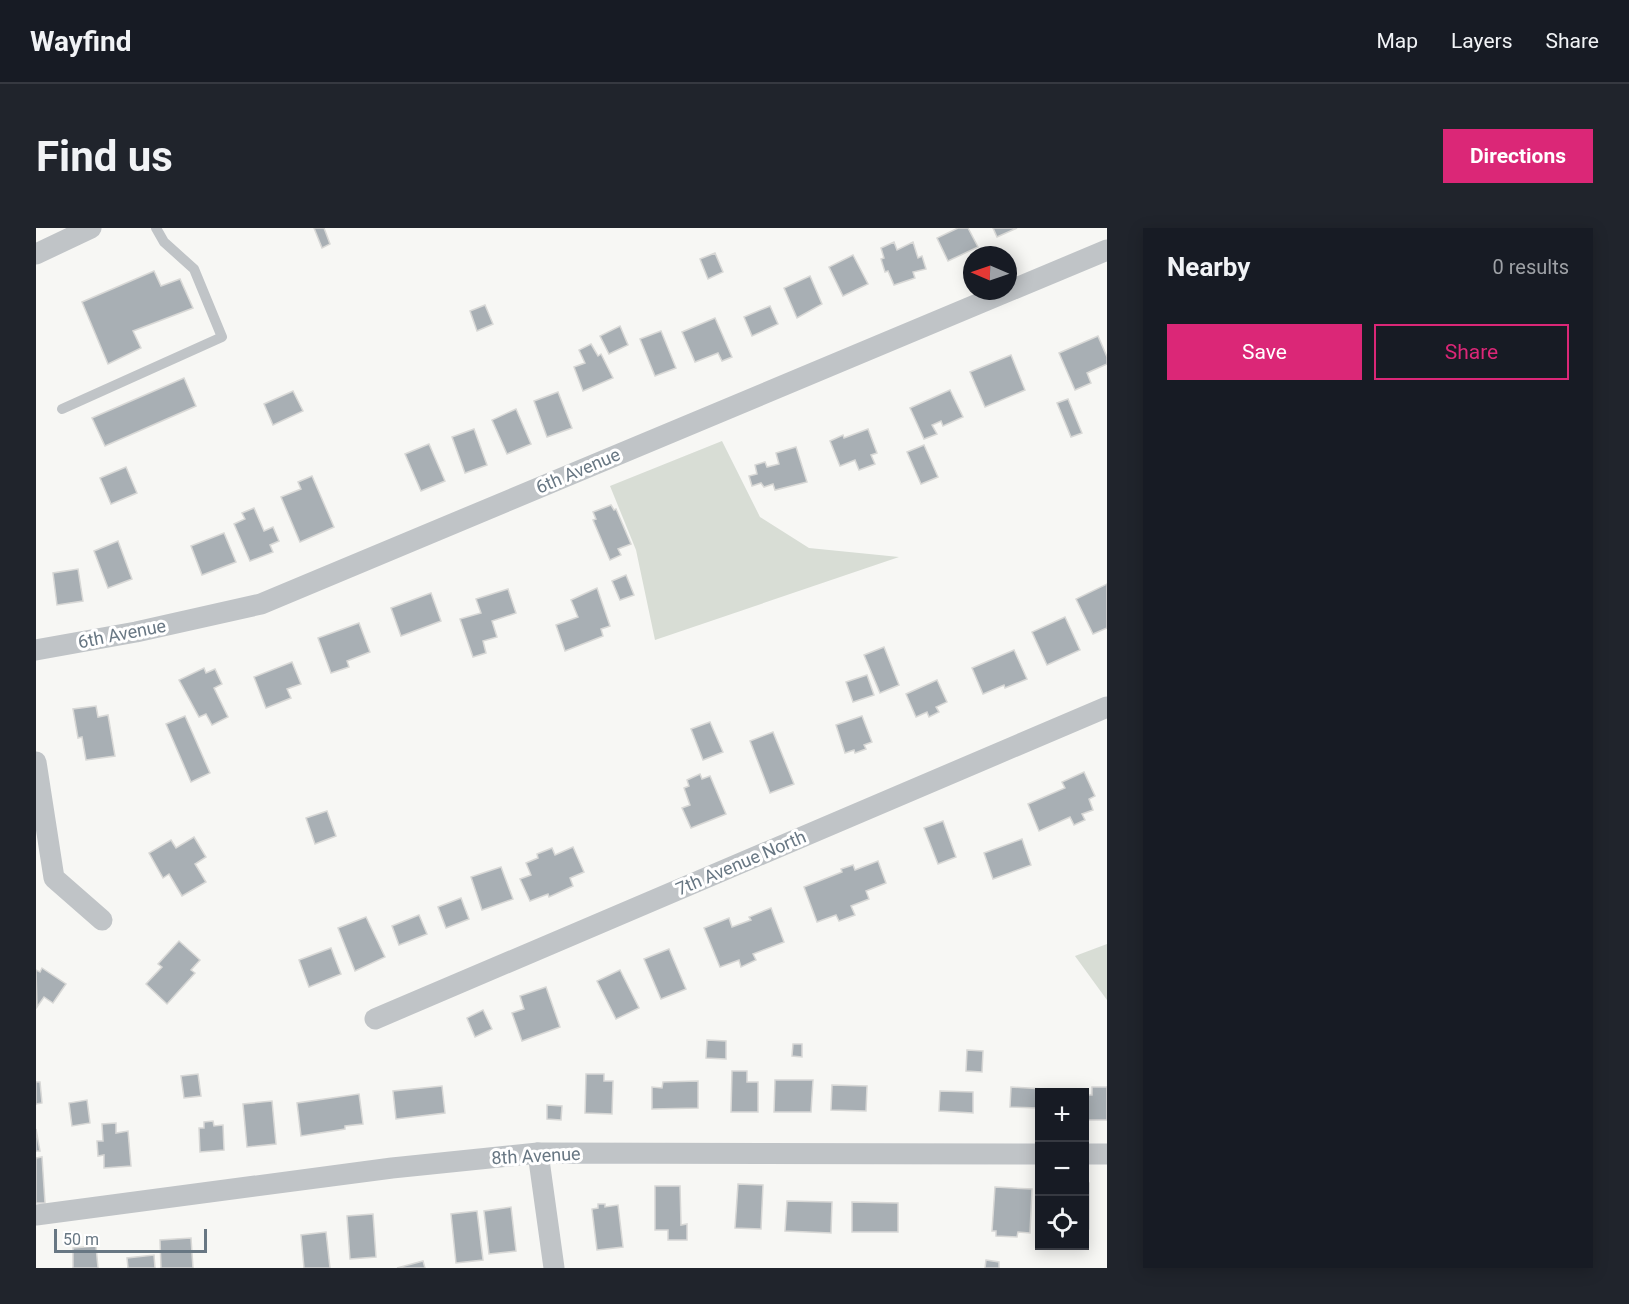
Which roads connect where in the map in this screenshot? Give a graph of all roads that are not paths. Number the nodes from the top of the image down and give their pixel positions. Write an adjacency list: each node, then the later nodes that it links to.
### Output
1 (91, 228): 4 (street)
2 (156, 228): 5 (lane)
3 (1107, 250): 6 (street, 6th Avenue)
4 (36, 254)
5 (62, 409)
6 (36, 650)
7 (1107, 707): 10 (street, 7th Avenue North)
8 (36, 762): 9 (street)
9 (102, 920)
10 (375, 1019)
11 (538, 1153): 12 (street, 8th Avenue); 15 (street, 8th Avenue); 16 (street)
12 (1035, 1154)
13 (1089, 1154): 14 (street)
14 (1107, 1154)
15 (36, 1215)
16 (554, 1268)

